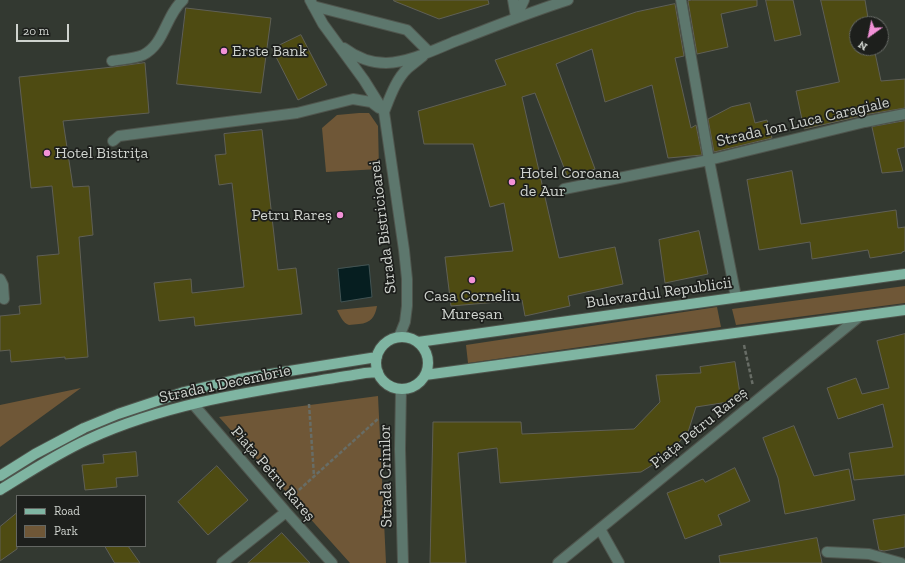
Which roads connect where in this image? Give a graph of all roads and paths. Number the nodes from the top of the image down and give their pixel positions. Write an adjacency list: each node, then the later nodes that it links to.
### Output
1 (183, 0): 10 (street)
2 (513, 0): 7 (street)
3 (524, 0): 7 (street)
4 (568, 0): 7 (street)
5 (681, 0): 14 (street)
6 (311, 3): 8 (street, Strada Bistricioarei); 9 (street)
7 (516, 17): 9 (street)
8 (337, 43): 9 (street); 11 (street, Strada Bistricioarei)
9 (429, 52): 11 (street)
10 (112, 61)
11 (384, 112): 13 (street); 22 (street, Strada Bistricioarei)
12 (905, 114): 14 (street, Strada Ion Luca Caragiale)
13 (113, 141)
14 (709, 160): 15 (street, Strada Ion Luca Caragiale); 18 (street)
15 (564, 189)
16 (905, 274): 18 (main road, Bulevardul Republicii)
17 (0, 279): 19 (street)
18 (736, 297): 23 (main road, Bulevardul Republicii)
19 (4, 299)
20 (905, 310): 21 (main road)
21 (860, 316): 27 (main road); 29 (street, Piața Petru Rareș)
22 (399, 337): 23 (main road); 25 (main road)
23 (418, 342): 27 (main road)
24 (738, 345): 29 (path)
25 (377, 357): 26 (main road); 33 (main road, Strada 1 Decembrie)
26 (378, 372): 28 (main road); 30 (main road, Strada 1 Decembrie)
27 (425, 375): 28 (main road)
28 (401, 389): 41 (street, Strada Crinilor)
29 (756, 400): 37 (street, Piața Petru Rareș)
30 (193, 404): 35 (main road, Strada 1 Decembrie); 36 (street, Piața Petru Rareș)
31 (309, 404): 34 (path)
32 (379, 418): 34 (path)
33 (0, 476)
34 (314, 476): 36 (path)
35 (0, 490)
36 (283, 509): 39 (street); 40 (street, Piața Petru Rareș)
37 (600, 529): 42 (street, Piața Petru Rareș); 43 (street)
38 (827, 552): 44 (street)
39 (222, 563)
40 (332, 563)
41 (403, 563)
42 (558, 563)
43 (620, 563)
44 (901, 563)

